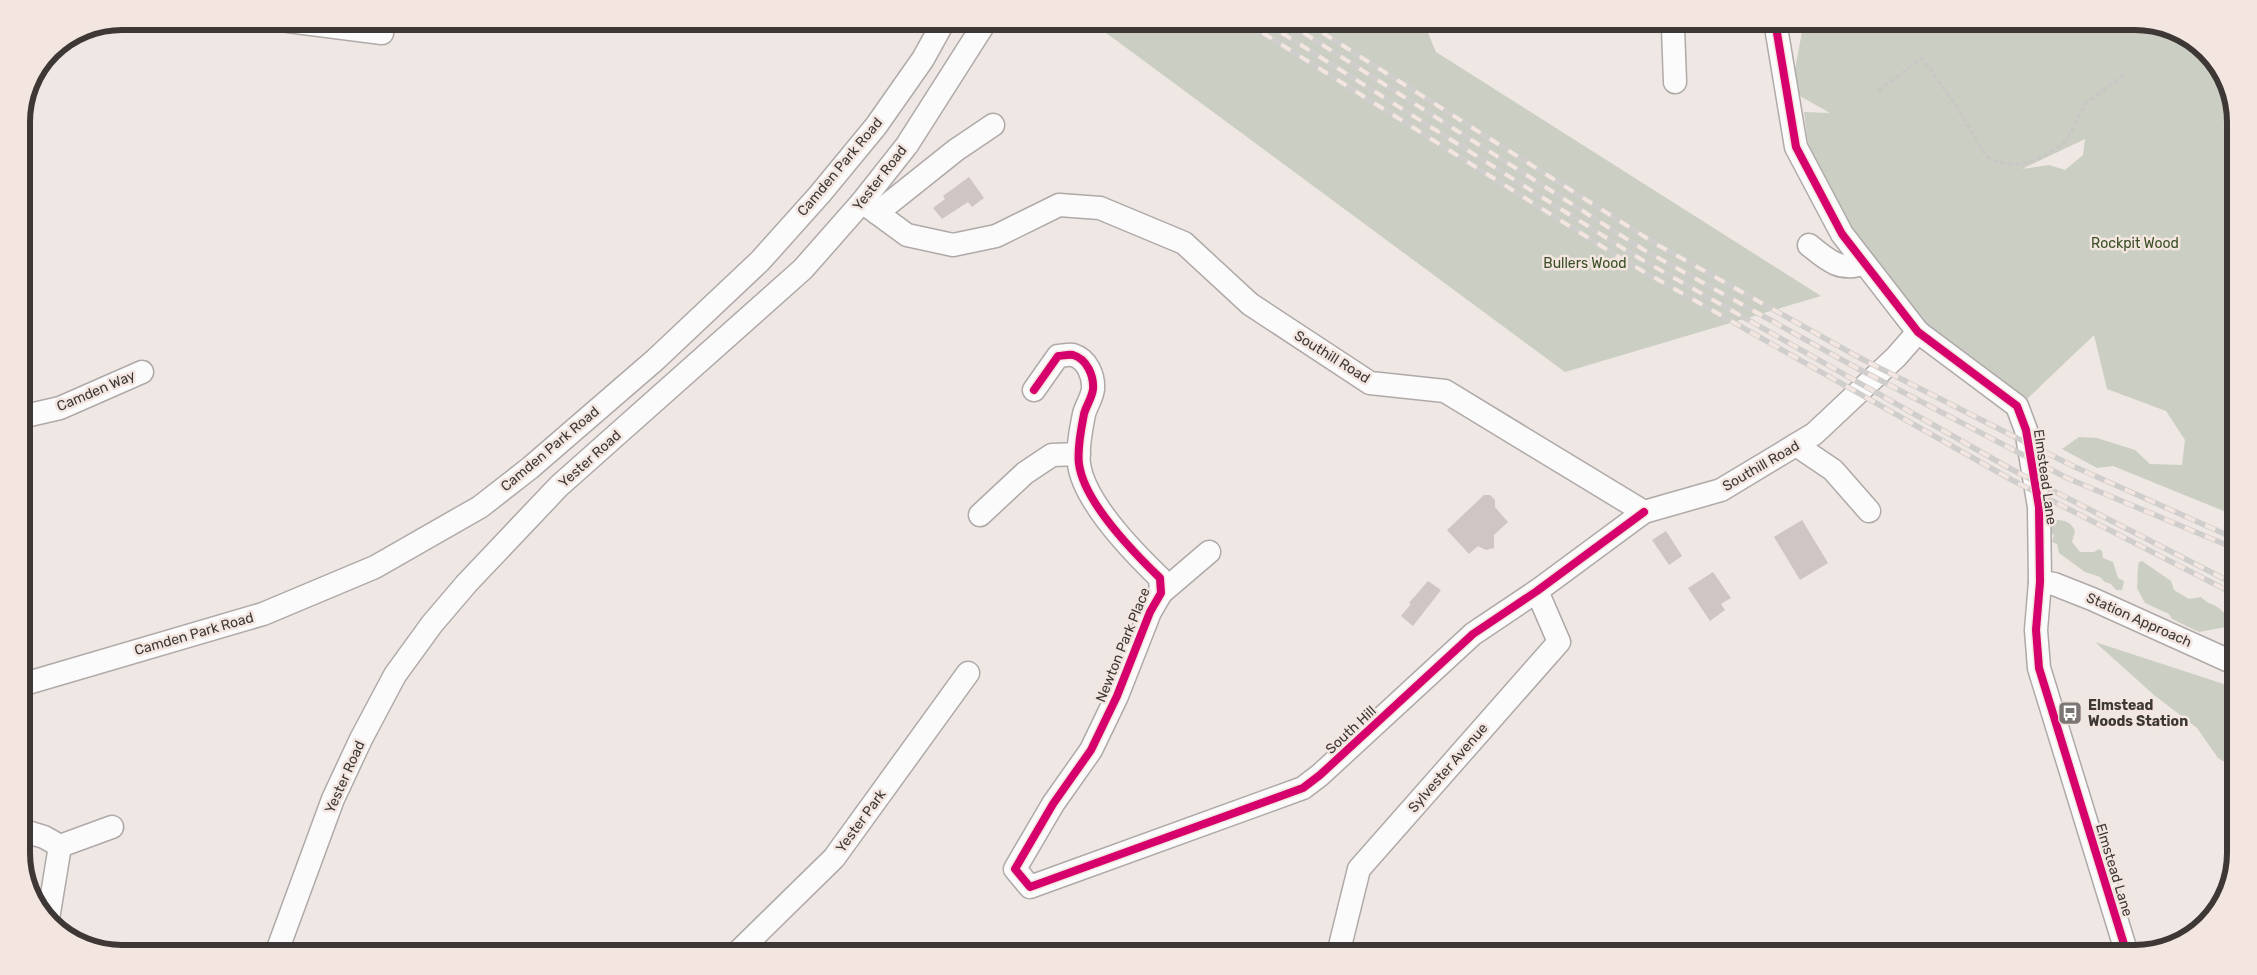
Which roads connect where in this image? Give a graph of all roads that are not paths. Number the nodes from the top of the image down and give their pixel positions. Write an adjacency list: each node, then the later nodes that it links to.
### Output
1 (358, 30): 6 (street)
2 (939, 30): 27 (street, Camden Park Road)
3 (980, 30): 9 (street, Yester Road)
4 (1673, 30): 7 (street)
5 (1776, 30): 11 (street, Elmstead Lane)
6 (382, 33)
7 (1675, 82)
8 (994, 125): 9 (street)
9 (869, 207): 19 (street, Southill Road); 33 (street, Yester Road)
10 (1809, 245): 11 (street)
11 (1864, 263): 12 (street, Elmstead Lane)
12 (1918, 332): 16 (street, Southill Road); 22 (street, Elmstead Lane)
13 (142, 372): 15 (street, Camden Way)
14 (1034, 390): 17 (street, Newton Park Place)
15 (30, 415)
16 (1796, 445): 18 (street); 19 (street, Southill Road)
17 (1079, 454): 20 (street); 24 (street, Newton Park Place)
18 (1869, 511)
19 (1644, 512): 23 (street, South Hill)
20 (980, 515)
21 (1209, 552): 24 (street, Newton Park Place)
22 (2040, 582): 25 (street, Station Approach); 36 (street, Elmstead Lane)
23 (1537, 591): 31 (street, South Hill); 35 (street, Sylvester Avenue)
24 (1161, 593): 31 (street, Newton Park Place)
25 (2227, 660)
26 (968, 673): 34 (street, Yester Park)
27 (30, 683)
28 (112, 827): 30 (street)
29 (30, 833): 30 (street)
30 (60, 846): 32 (street)
31 (1030, 887)
32 (50, 910)
33 (279, 945)
34 (745, 945)
35 (1340, 945)
36 (2124, 945)

